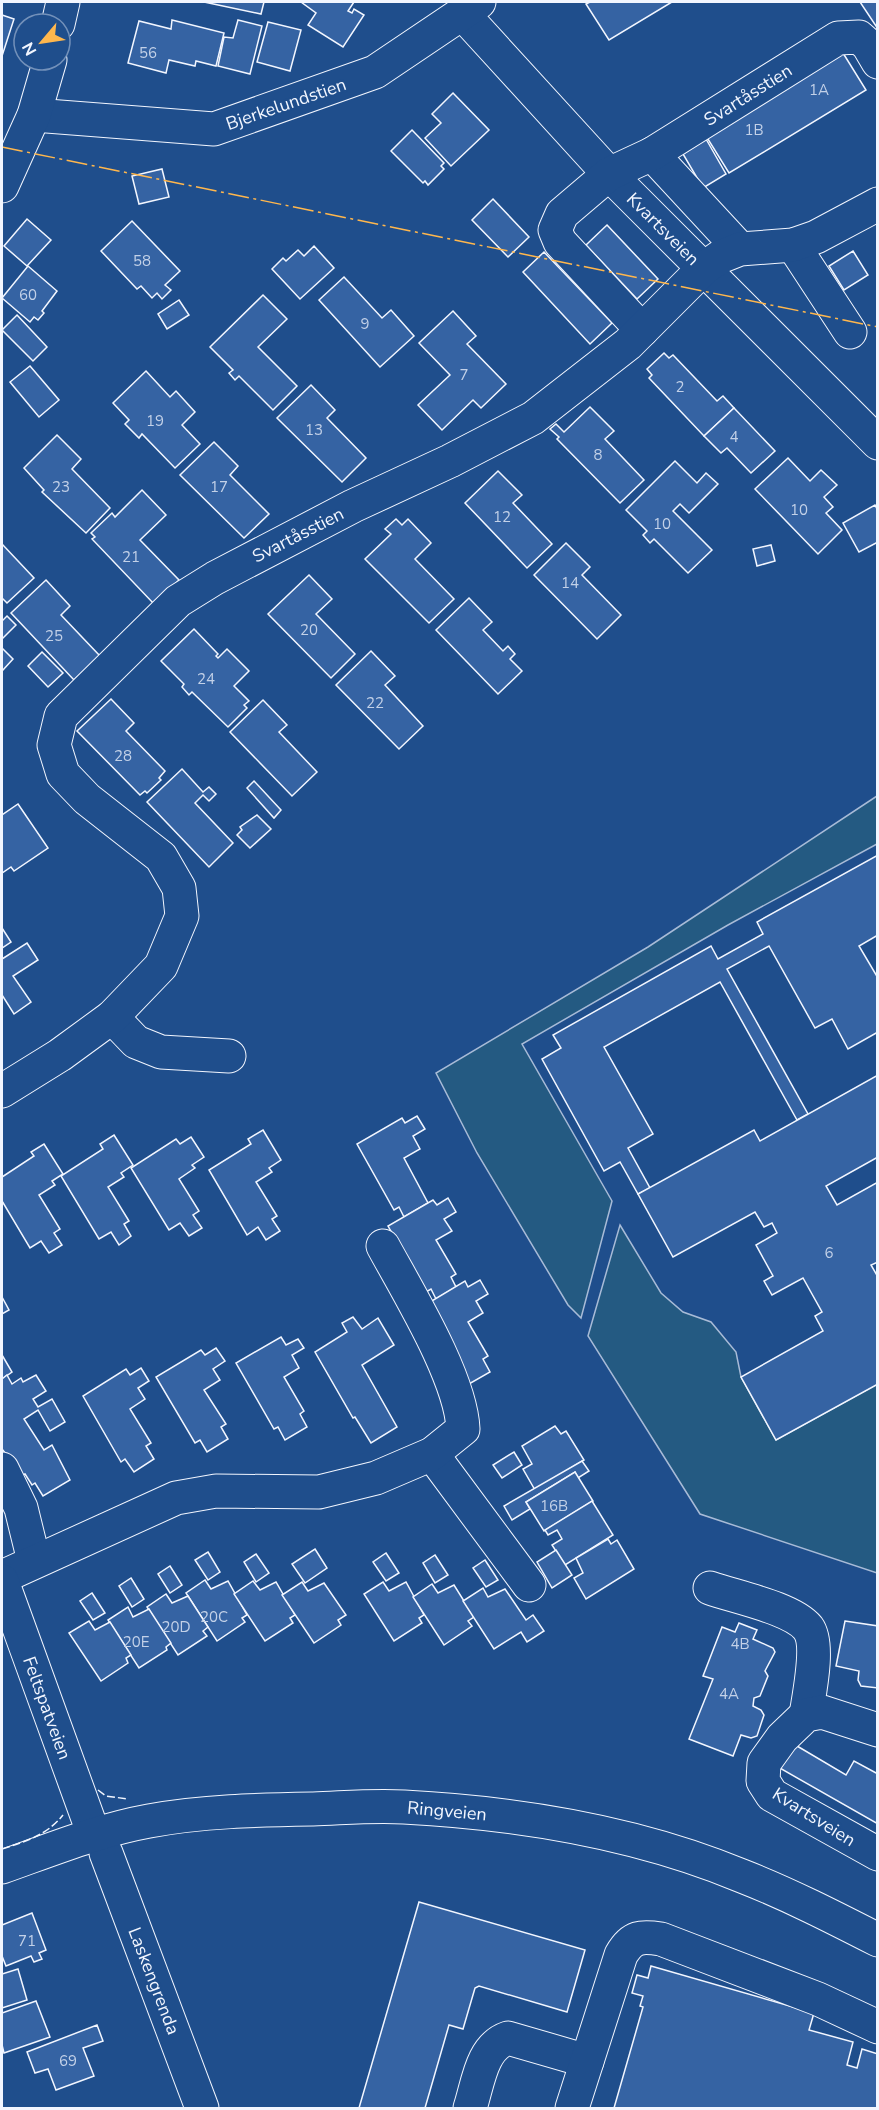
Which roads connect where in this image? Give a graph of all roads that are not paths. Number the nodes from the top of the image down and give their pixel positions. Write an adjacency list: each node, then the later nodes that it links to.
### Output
1 (470, 7): 4 (street, Bjerkelundstien); 6 (street, Kvartsveien)
2 (878, 62): 5 (street, Svartåsstien)
3 (47, 72): 4 (street)
4 (34, 115): 7 (street)
5 (652, 154): 6 (street, Svartåsstien); 10 (street)
6 (609, 174): 11 (street, Kvartsveien); 12 (street, Svartåsstien)
7 (2, 186)
8 (878, 204): 9 (street, Svartåsstien)
9 (793, 245): 10 (street, Svartåsstien); 13 (street)
10 (740, 249): 11 (street, Svartåsstien)
11 (703, 269): 12 (street, Svartåsstien); 14 (street, Kvartsveien)
12 (642, 330): 15 (street, Svartåsstien)
13 (850, 332)
14 (876, 438)
15 (112, 1017): 16 (street); 17 (street, Svartåsstien)
16 (229, 1056)
17 (2, 1091)
18 (383, 1246): 19 (street)
19 (432, 1454): 21 (street); 23 (street)
20 (2, 1469): 21 (street)
21 (34, 1561): 22 (street)
22 (2, 1579): 27 (street, Feltspatveien)
23 (529, 1585)
24 (710, 1588): 25 (street)
25 (806, 1715): 26 (street); 28 (street, Kvartsveien)
26 (878, 1730)
27 (100, 1844): 29 (street, Ringveien); 30 (street, Ringveien); 33 (street, Laskengrenda)
28 (878, 1854)
29 (2, 1867)
30 (878, 1940)
31 (878, 2027): 32 (street)
32 (587, 2061): 34 (street); 35 (street)
33 (202, 2109)
34 (470, 2109)
35 (572, 2109)

